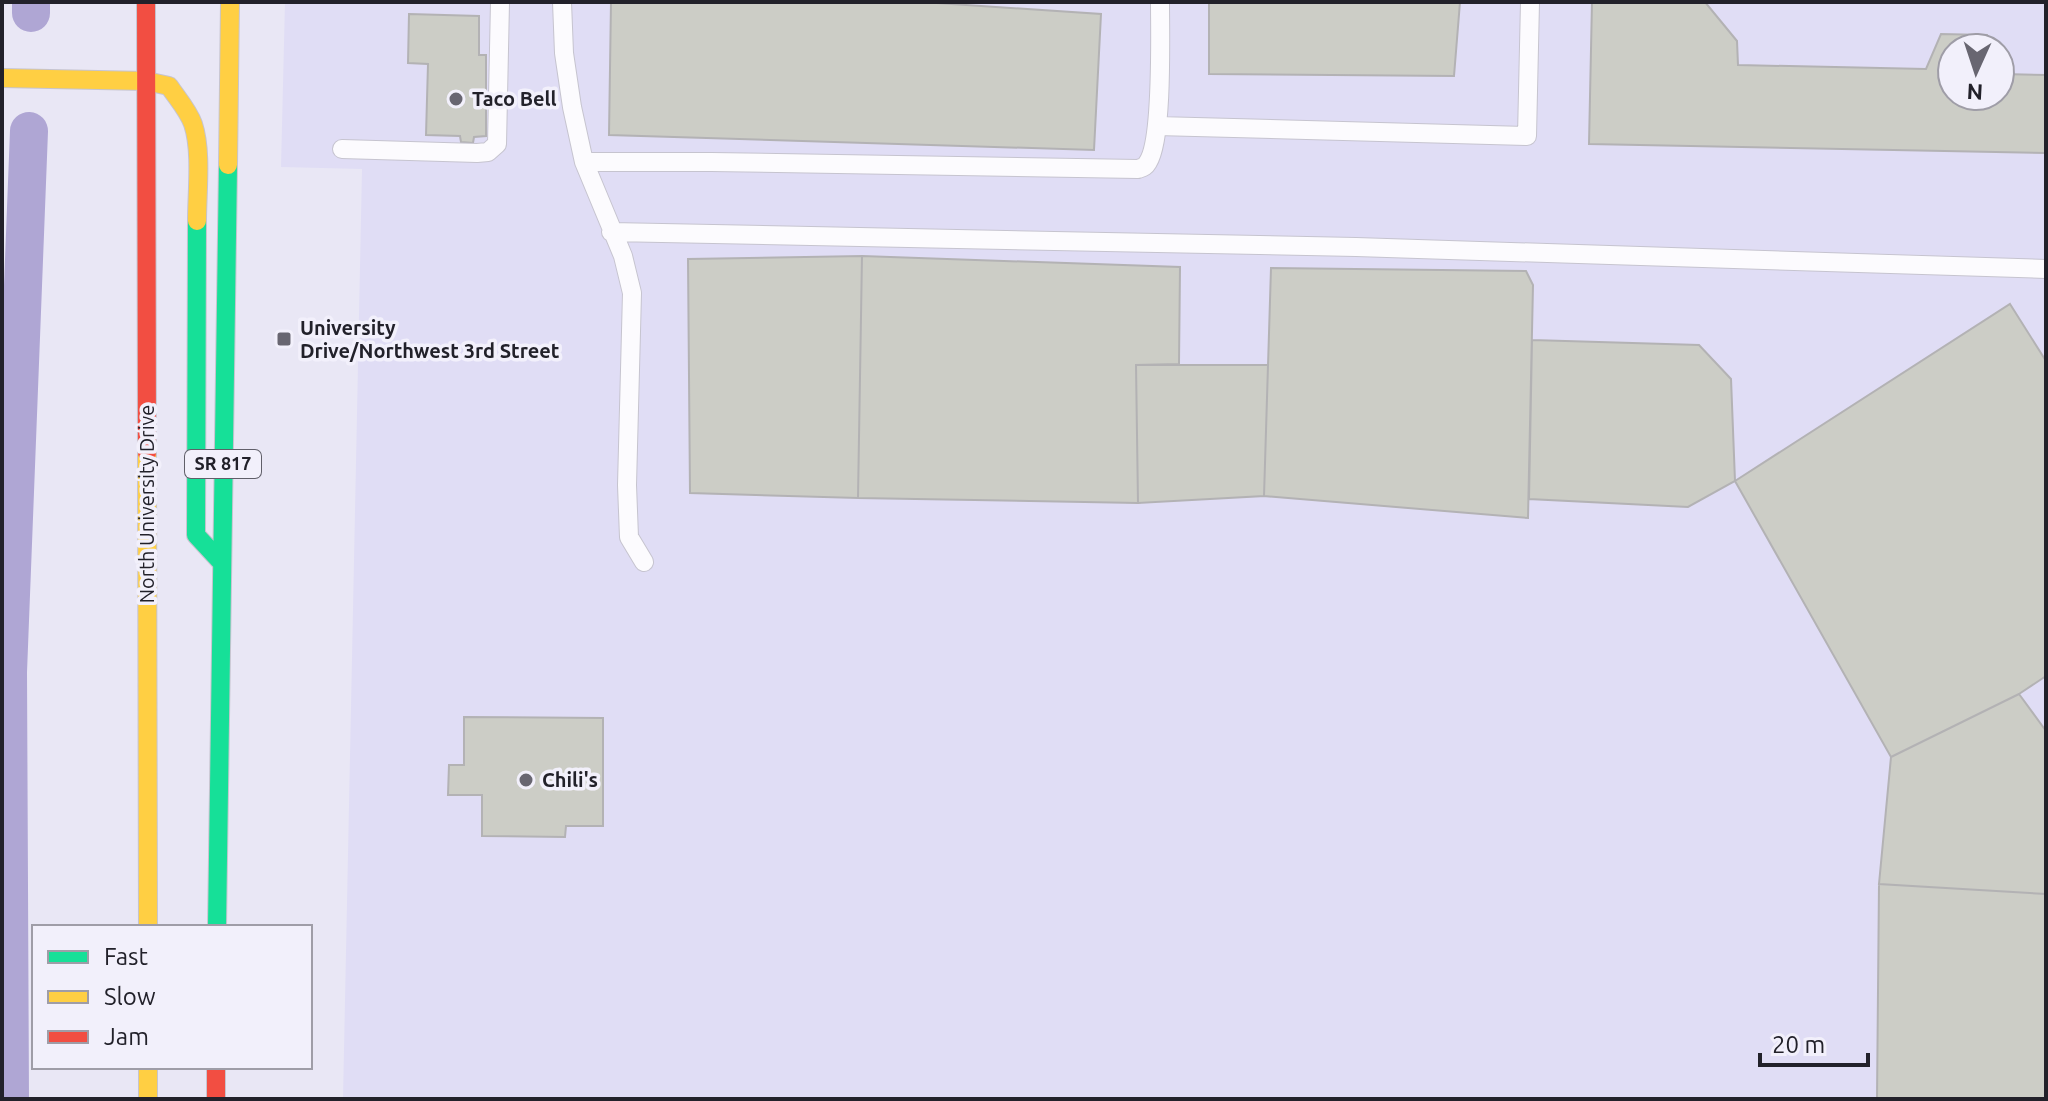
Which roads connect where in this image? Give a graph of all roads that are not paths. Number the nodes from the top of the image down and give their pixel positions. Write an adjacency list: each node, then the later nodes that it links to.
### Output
1 (146, 2): 8 (main road, North University Drive)
2 (230, 2): 14 (main road, SR 817)
3 (500, 2): 10 (lane)
4 (562, 2): 11 (lane)
5 (1160, 2): 9 (lane)
6 (1530, 2): 9 (lane)
7 (2, 78): 8 (main road)
8 (146, 81): 14 (main road); 16 (main road, North University Drive)
9 (1157, 126): 11 (lane)
10 (342, 149)
11 (584, 162): 12 (lane)
12 (611, 232): 13 (lane); 15 (lane)
13 (2046, 269)
14 (221, 562): 17 (main road, SR 817)
15 (644, 562)
16 (148, 925)
17 (217, 925)
18 (148, 1069): 20 (main road)
19 (216, 1069): 21 (main road)
20 (148, 1099)
21 (216, 1099)

